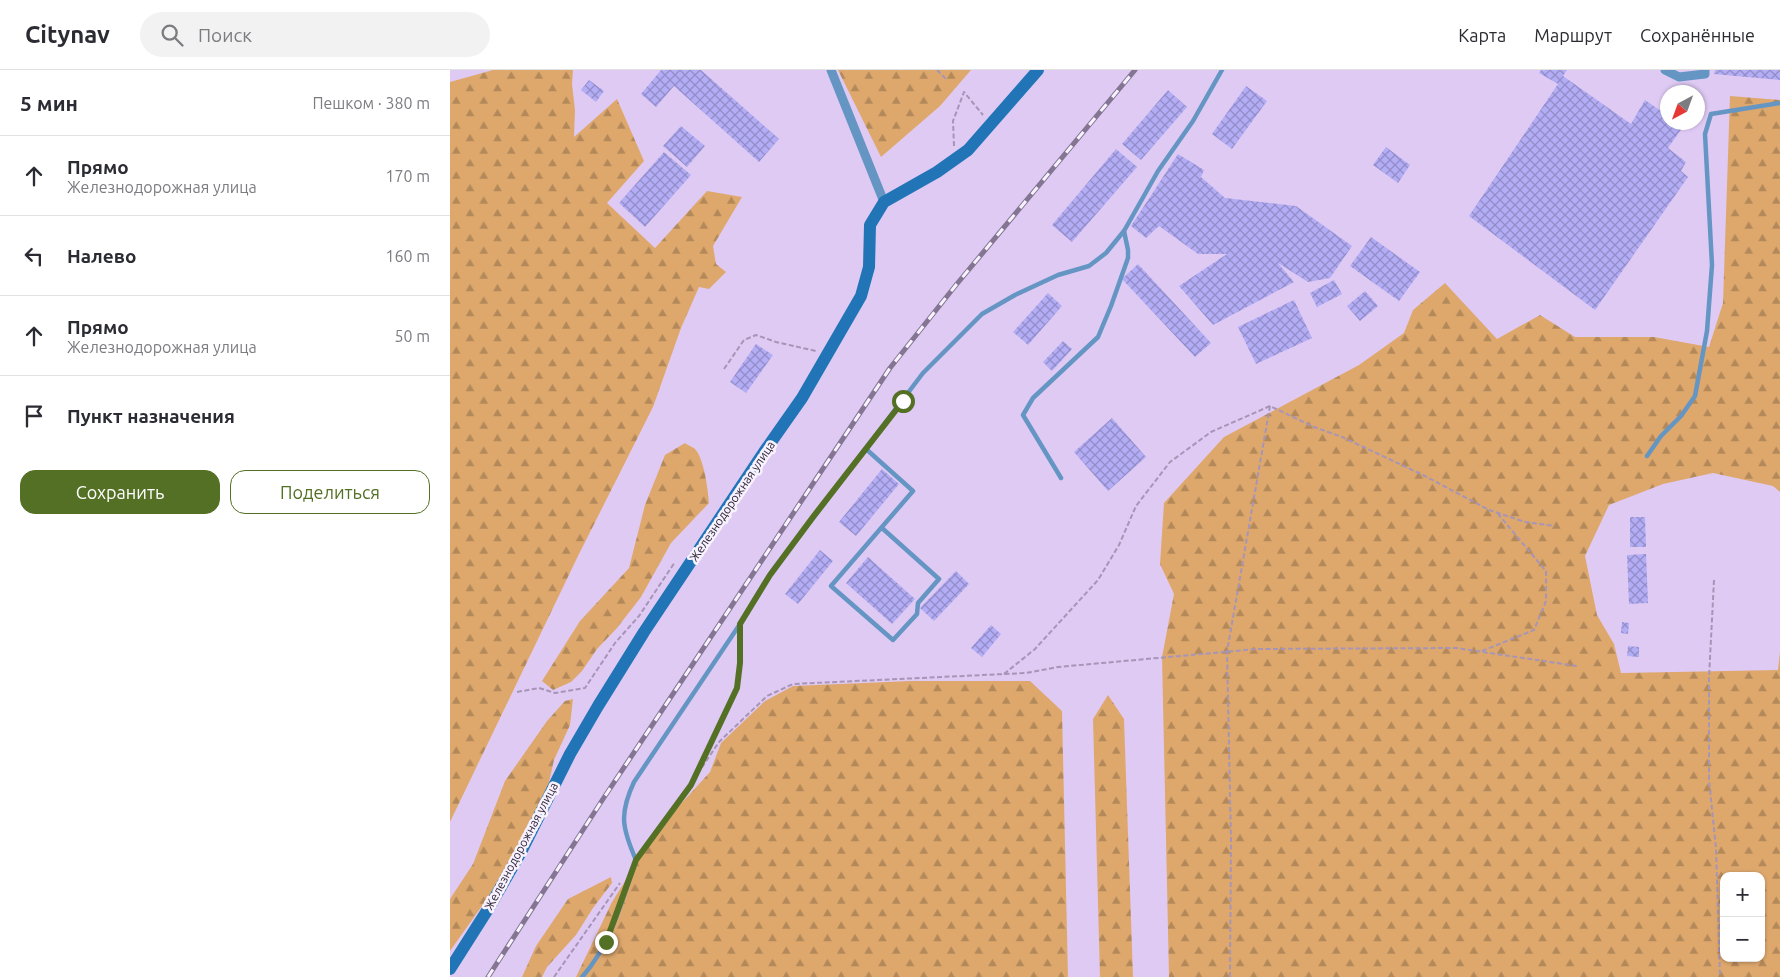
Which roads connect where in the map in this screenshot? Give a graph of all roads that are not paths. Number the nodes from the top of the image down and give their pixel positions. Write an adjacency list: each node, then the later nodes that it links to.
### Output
1 (831, 70): 7 (street)
2 (1038, 70): 7 (street, Железнодорожная улица)
3 (1222, 70): 8 (lane)
4 (1665, 70): 5 (street)
5 (1705, 70)
6 (1780, 103): 10 (lane)
7 (884, 202): 13 (street, Железнодорожная улица)
8 (1124, 232): 9 (lane); 11 (lane)
9 (866, 448): 12 (lane); 14 (lane)
10 (1647, 456)
11 (1061, 478)
12 (882, 528): 12 (lane)
13 (450, 968)
14 (582, 977)

